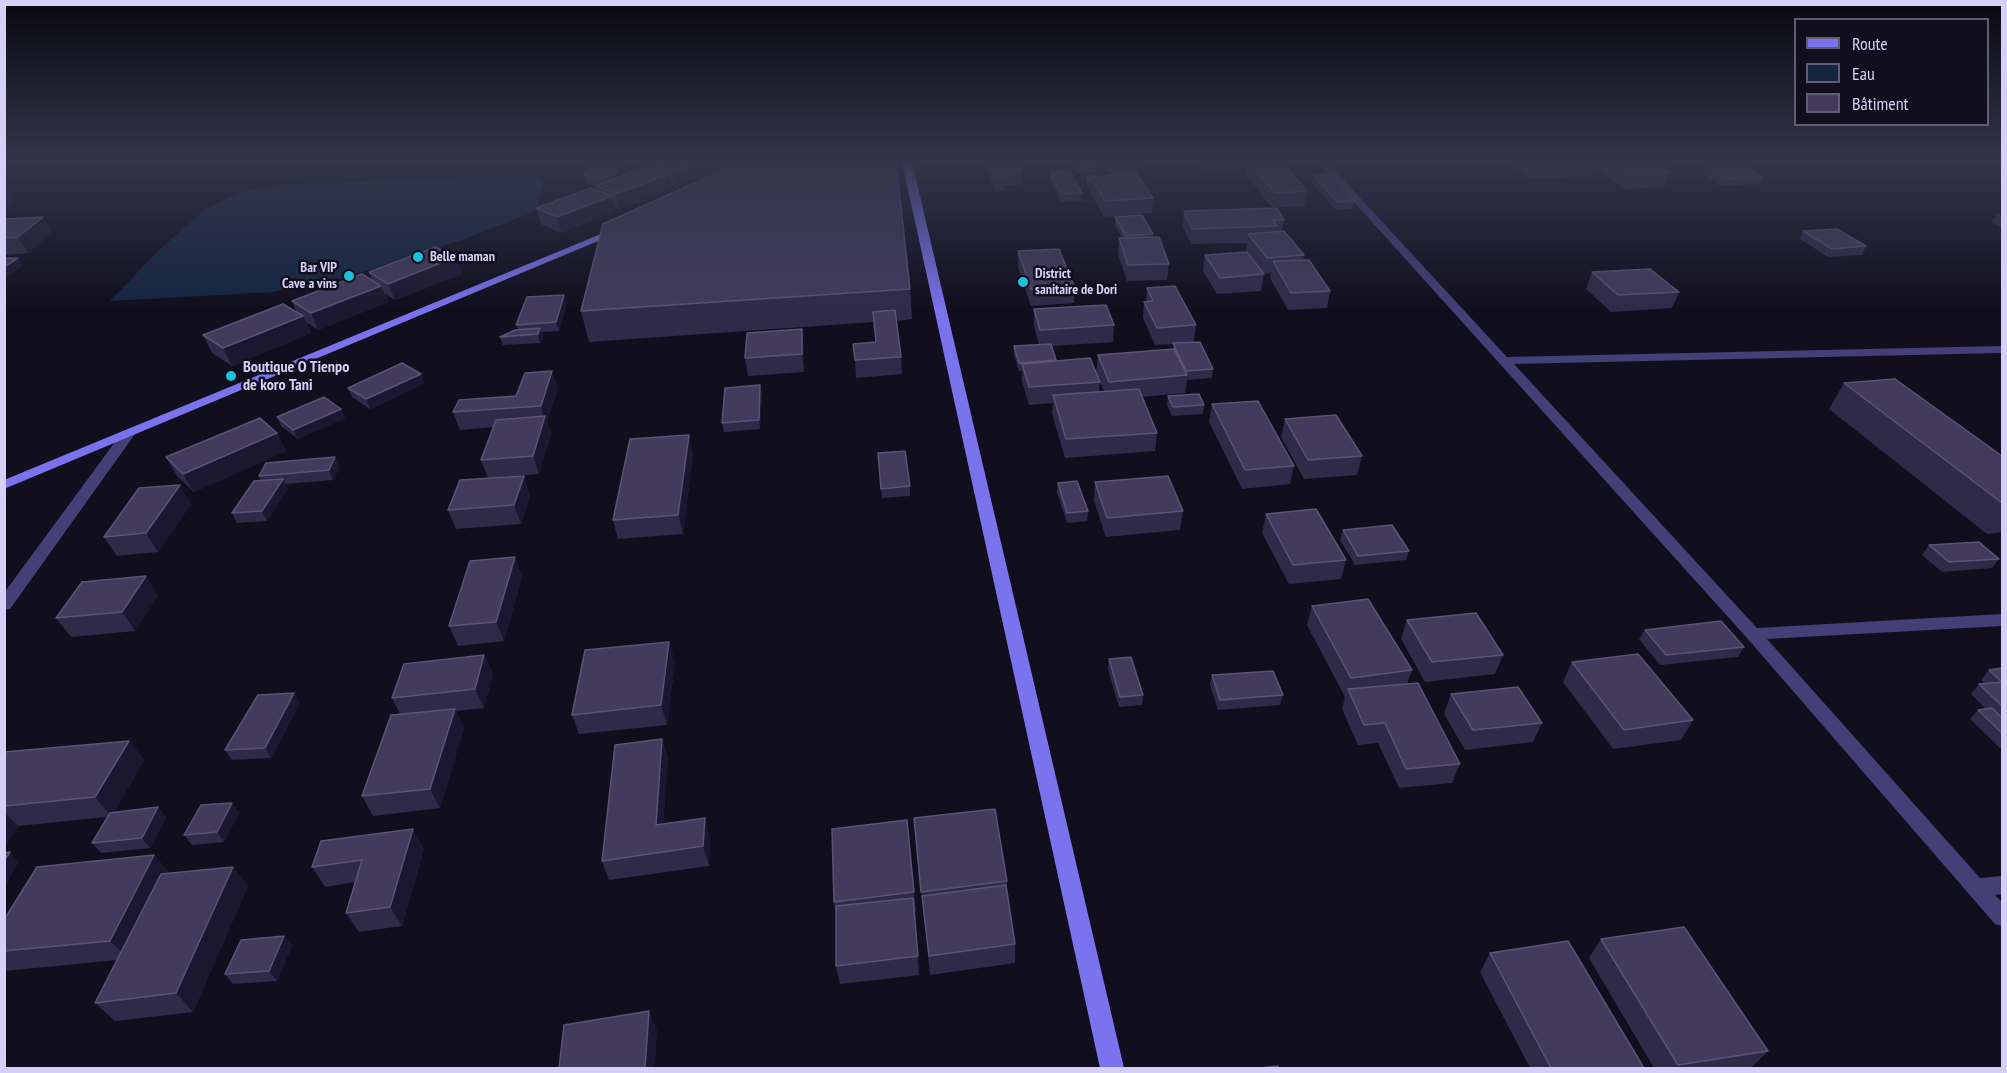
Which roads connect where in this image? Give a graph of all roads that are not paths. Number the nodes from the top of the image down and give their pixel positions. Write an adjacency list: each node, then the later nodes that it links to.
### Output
1 (918, 212): 14 (main road)
2 (1368, 212): 5 (street)
3 (631, 225): 6 (main road)
4 (2002, 349): 5 (street)
5 (1505, 361): 10 (street)
6 (128, 434): 7 (main road); 8 (street)
7 (4, 485)
8 (4, 605)
9 (2002, 620): 10 (street)
10 (1753, 634): 12 (street)
11 (2002, 885): 12 (street)
12 (1975, 887): 13 (street)
13 (2002, 916)
14 (1112, 1068)

